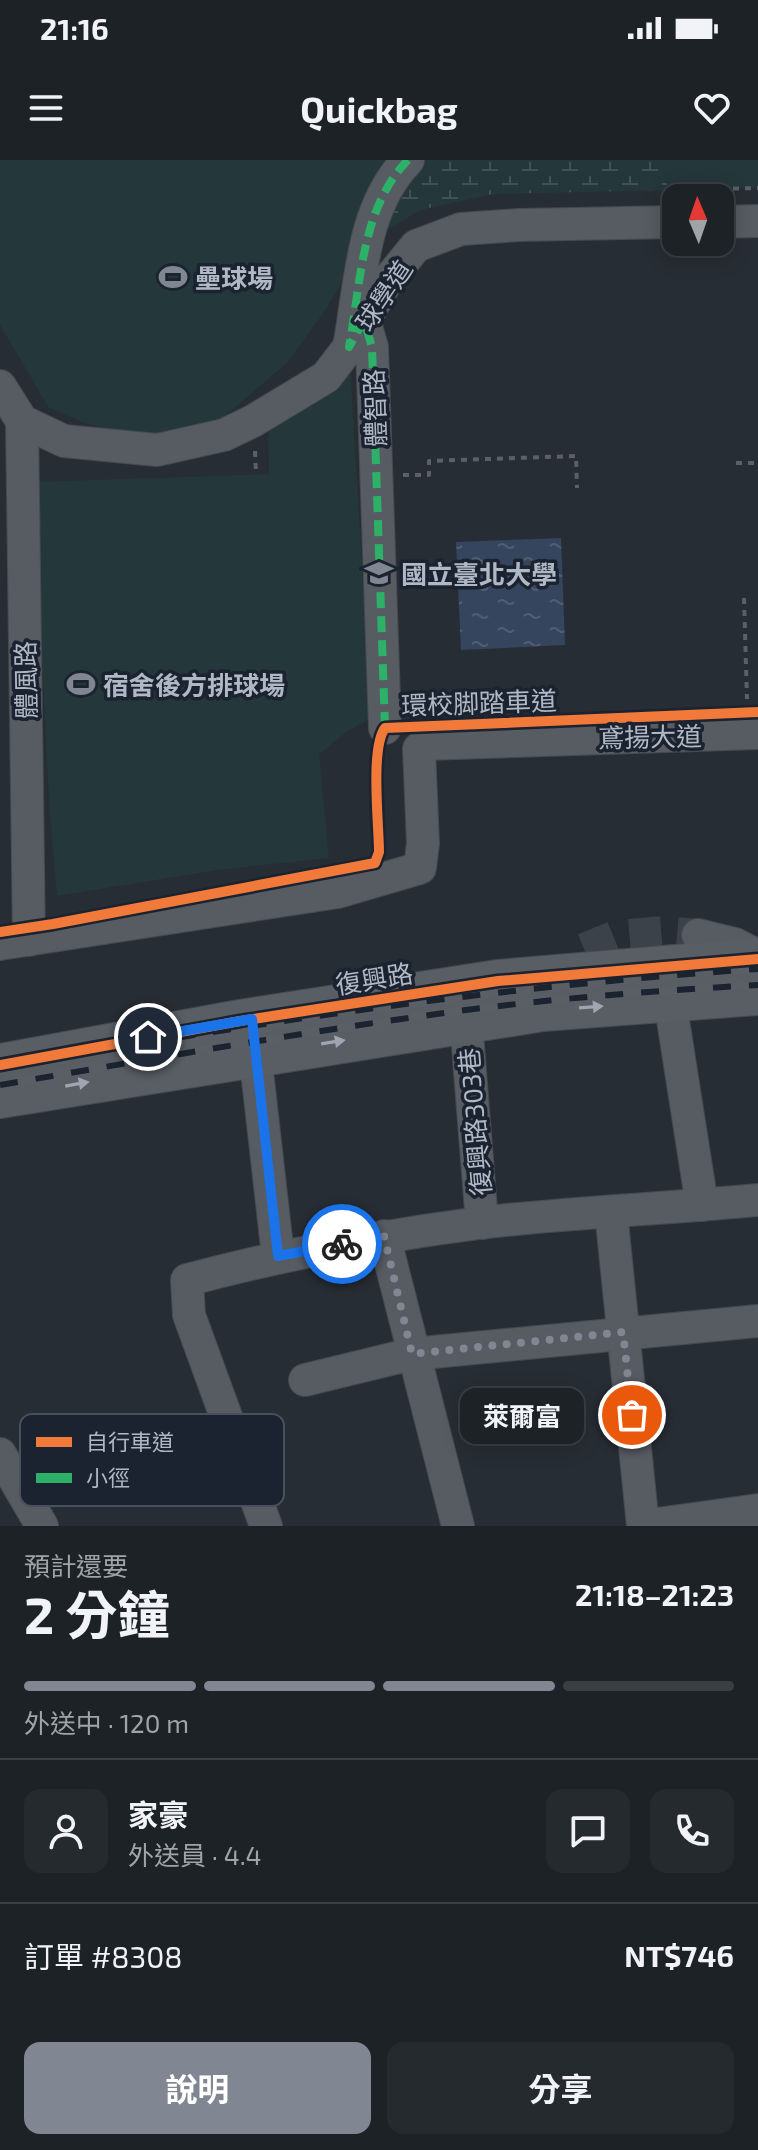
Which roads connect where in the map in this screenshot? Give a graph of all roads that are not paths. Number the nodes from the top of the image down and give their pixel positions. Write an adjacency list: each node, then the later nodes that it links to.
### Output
1 (408, 160): 5 (street, 體智路)
2 (758, 221): 4 (street)
3 (662, 222): 5 (street, 球學道)
4 (734, 222)
5 (357, 334): 7 (street, 球學道); 8 (street, 體智路)
6 (0, 386): 7 (street)
7 (22, 421): 11 (street, 體風路)
8 (385, 728)
9 (758, 733): 11 (street, 鳶揚大道)
10 (698, 935): 13 (street)
11 (15, 942)
12 (584, 949): 14 (street)
13 (758, 958): 14 (main road, 復興路)
14 (554, 976): 18 (main road, 復興路)
15 (758, 994): 16 (main road, 復興路)
16 (670, 1001): 17 (main road, 復興路, one-way to 16); 22 (street)
17 (466, 1021): 18 (main road, 復興路, one-way to 17); 24 (street, 復興路303巷)
18 (254, 1036): 19 (main road, 復興路); 20 (main road, 復興路, one-way to 18); 26 (street)
19 (0, 1065)
20 (0, 1097)
21 (758, 1200): 22 (street)
22 (702, 1205): 23 (street)
23 (611, 1212): 24 (street); 28 (street)
24 (482, 1223): 25 (street)
25 (384, 1236): 26 (street); 29 (street)
26 (278, 1256): 31 (street)
27 (758, 1321): 28 (street)
28 (623, 1332): 29 (street); 40 (street)
29 (412, 1354): 30 (street); 39 (street)
30 (305, 1380)
31 (225, 1414)
32 (0, 1454): 33 (street)
33 (8, 1488)
34 (24, 1506): 37 (street)
35 (259, 1506): 38 (street)
36 (758, 1510): 40 (street)
37 (42, 1526)
38 (266, 1526)
39 (458, 1526)
40 (643, 1526)

